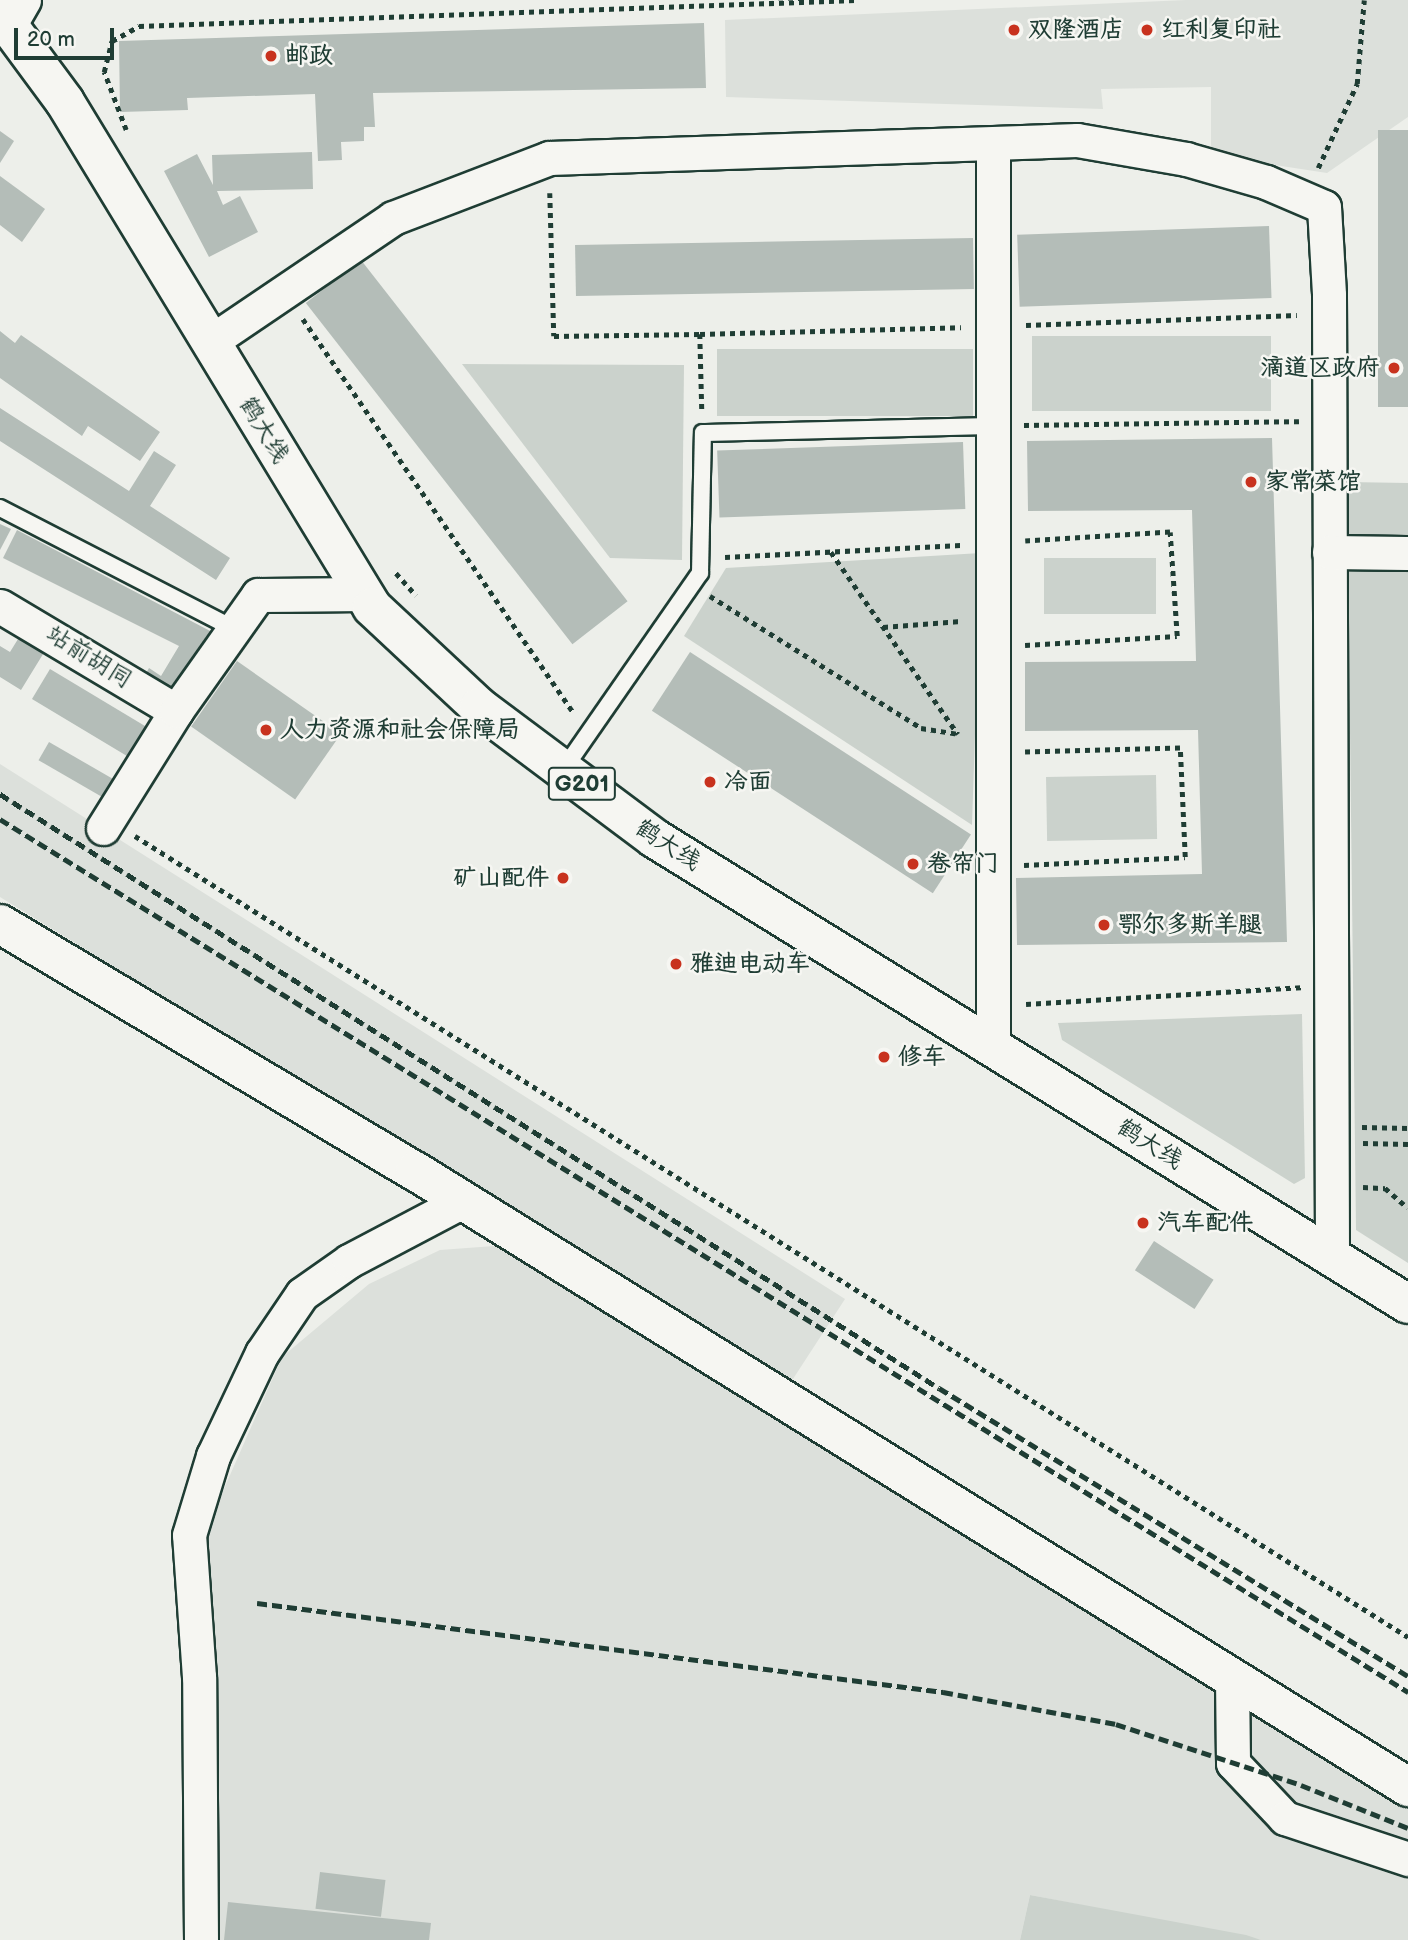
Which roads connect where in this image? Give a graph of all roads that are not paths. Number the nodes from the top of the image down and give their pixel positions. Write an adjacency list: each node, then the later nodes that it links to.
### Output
1 (11, 13): 3 (main road, 鹤大线 / G201)
2 (993, 144): 3 (street); 4 (street); 6 (street)
3 (210, 342): 8 (main road, 鹤大线 / G201)
4 (992, 426): 12 (lane); 15 (street)
5 (0, 509): 10 (lane)
6 (1329, 552): 7 (street); 17 (street)
7 (1408, 553)
8 (363, 594): 10 (street); 12 (main road, 鹤大线 / G201)
9 (0, 606): 11 (street, 站前胡同)
10 (234, 629): 11 (street)
11 (176, 711): 13 (street)
12 (563, 770): 15 (main road, 鹤大线 / G201)
13 (106, 824)
14 (0, 924): 16 (main road)
15 (993, 1047): 17 (main road, 鹤大线 / G201)
16 (463, 1201): 19 (main road); 22 (street)
17 (1332, 1257): 18 (main road, 鹤大线 / G201)
18 (1408, 1304)
19 (1232, 1679): 20 (main road); 21 (street)
20 (1408, 1787)
21 (1408, 1859)
22 (201, 1940)

